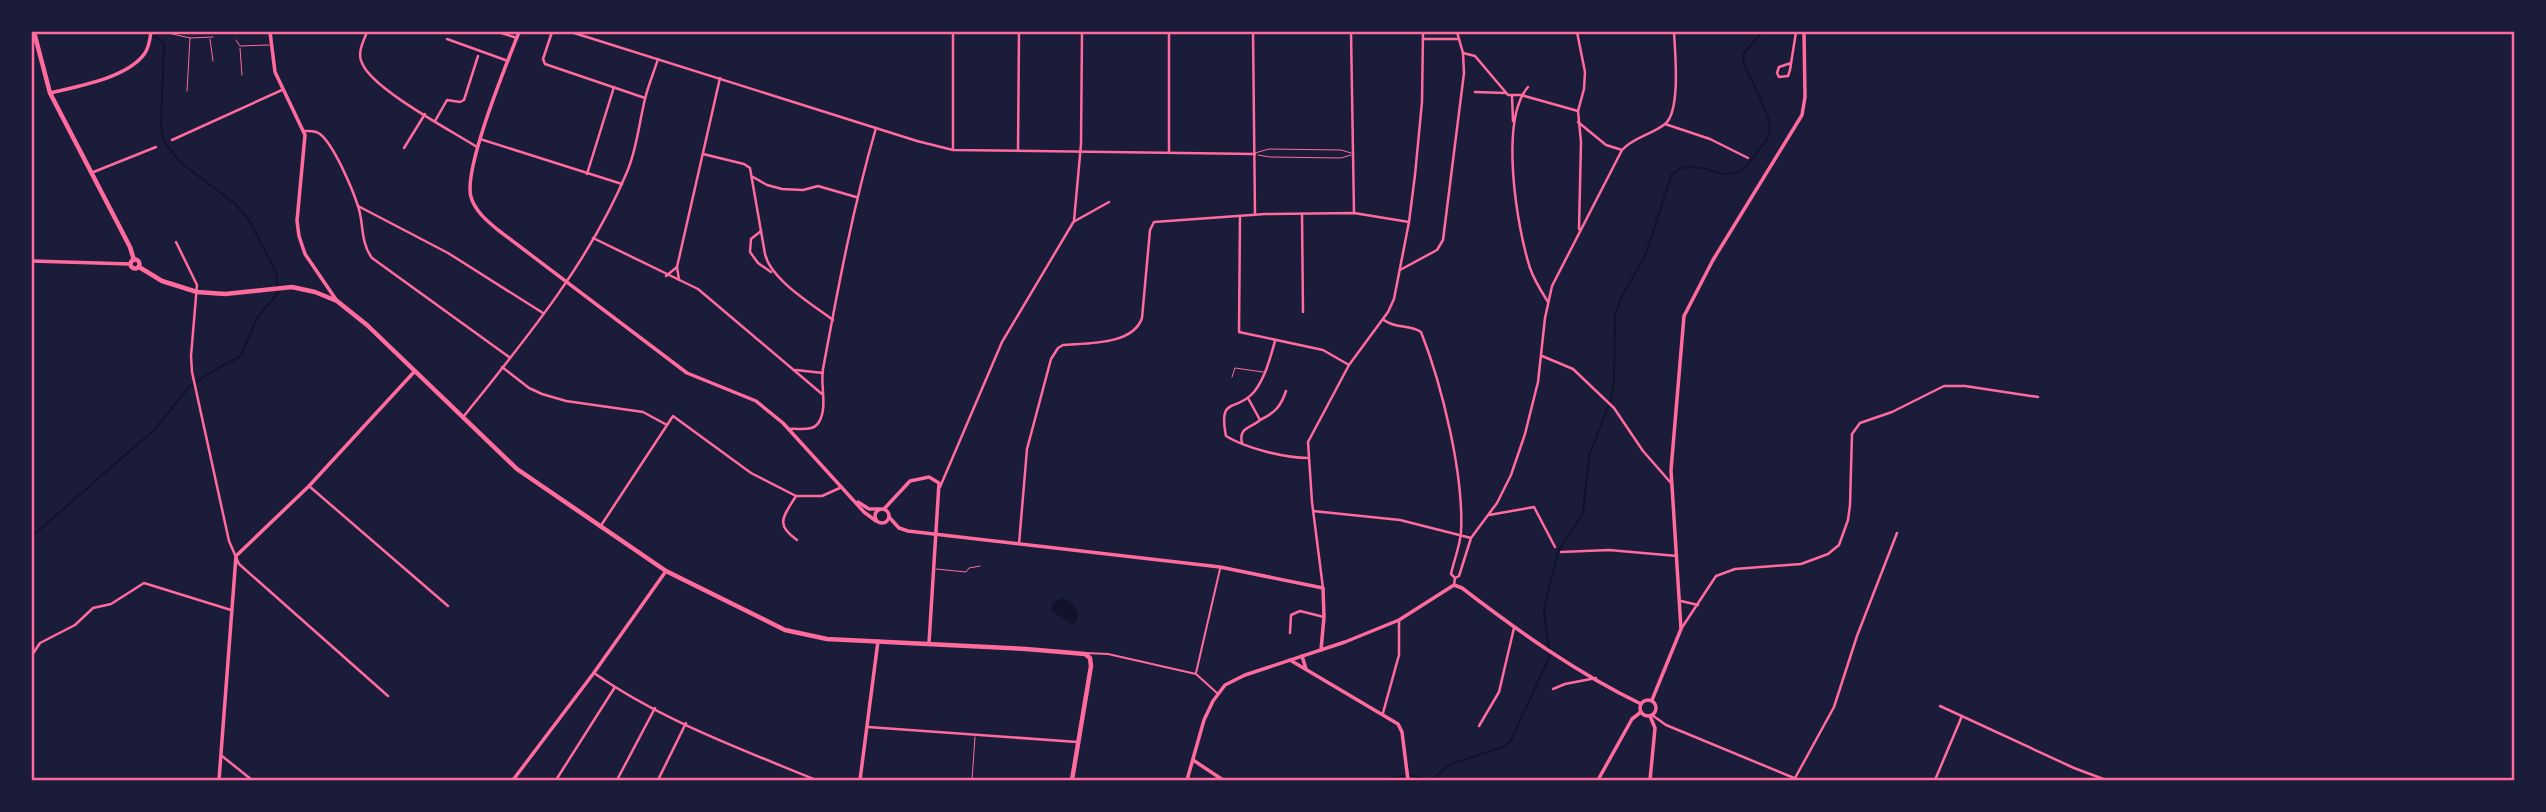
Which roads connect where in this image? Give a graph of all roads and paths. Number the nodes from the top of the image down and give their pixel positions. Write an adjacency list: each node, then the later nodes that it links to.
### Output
1 (34, 32): 45 (main road)
2 (151, 32): 45 (main road)
3 (163, 32): 24 (lane)
4 (271, 32): 31 (main road)
5 (367, 32): 51 (street)
6 (498, 32): 25 (street)
7 (519, 32): 25 (main road)
8 (552, 32): 40 (street)
9 (571, 32): 34 (street)
10 (953, 32): 63 (street)
11 (1019, 32): 66 (street)
12 (1082, 32): 64 (street)
13 (1169, 32): 67 (street)
14 (1253, 32): 68 (street)
15 (1351, 32): 69 (street)
16 (1423, 32): 27 (street)
17 (1457, 32): 28 (street)
18 (1577, 32): 50 (street)
19 (1674, 32): 55 (street)
20 (1796, 32): 37 (street)
21 (1804, 32): 124 (main road)
22 (209, 37): 23 (lane); 24 (lane); 35 (lane)
23 (213, 37)
24 (190, 38): 43 (lane)
25 (516, 38): 36 (main road)
26 (447, 39): 36 (street)
27 (1423, 39): 28 (street); 84 (street)
28 (1459, 39): 32 (street)
29 (236, 40): 30 (lane)
30 (240, 46): 31 (lane); 38 (lane)
31 (271, 46): 42 (main road)
32 (1463, 53): 46 (street); 92 (street)
33 (478, 56): 52 (street)
34 (658, 59): 39 (street); 49 (street)
35 (212, 61)
36 (508, 61): 58 (main road)
37 (1791, 63): 37 (street)
38 (242, 75)
39 (720, 78): 56 (street); 70 (street)
40 (614, 87): 49 (street); 73 (street)
41 (1528, 87): 47 (street)
42 (282, 90): 57 (main road); 59 (street)
43 (187, 91)
44 (1475, 92): 46 (street)
45 (50, 93): 72 (main road)
46 (1506, 93): 48 (street)
47 (1521, 95): 48 (street); 50 (street); 54 (street)
48 (1512, 96): 54 (street)
49 (645, 98): 75 (street)
50 (1578, 111): 53 (street)
51 (425, 114): 52 (street); 62 (street)
52 (435, 121): 61 (street)
53 (1578, 122): 65 (street); 86 (street)
54 (1513, 123): 99 (street)
55 (1665, 124): 65 (street); 71 (street)
56 (876, 128): 63 (street); 76 (street)
57 (304, 131): 78 (street); 98 (main road)
58 (480, 139): 61 (main road); 73 (street)
59 (172, 140)
60 (156, 147): 72 (street)
61 (477, 147): 95 (main road)
62 (404, 148)
63 (953, 150): 66 (street)
64 (1080, 150): 66 (street); 67 (street); 83 (street)
65 (1622, 150): 86 (street)
66 (1018, 151)
67 (1169, 152): 68 (street)
68 (1255, 154): 69 (lane); 69 (lane); 81 (street)
69 (1353, 154): 80 (street)
70 (703, 155): 74 (street); 91 (street)
71 (1748, 158)
72 (91, 173): 90 (main road)
73 (587, 174): 75 (street)
74 (753, 177): 76 (street); 85 (street)
75 (622, 184): 87 (street)
76 (856, 197): 102 (street)
77 (1109, 202): 83 (street)
78 (358, 206): 101 (street); 106 (street)
79 (1302, 214): 80 (street); 81 (street); 100 (street)
80 (1354, 214): 84 (street)
81 (1255, 215): 82 (street)
82 (1240, 216): 104 (street); 141 (street)
83 (1074, 221): 127 (street)
84 (1409, 222): 92 (street)
85 (761, 231): 93 (street); 93 (street)
86 (1579, 231): 99 (street)
87 (593, 238): 94 (street); 95 (street)
88 (176, 242): 97 (street)
89 (32, 261): 90 (main road)
90 (132, 262): 97 (main road)
91 (677, 267): 94 (street); 96 (street)
92 (1400, 270): 103 (street)
93 (776, 275): 102 (street)
94 (666, 276): 96 (street)
95 (568, 281): 101 (street); 121 (main road)
96 (679, 282): 109 (street)
97 (197, 292): 98 (main road); 144 (street)
98 (337, 301): 110 (main road)
99 (1548, 302): 105 (street)
100 (1303, 312)
101 (544, 313): 106 (street)
102 (833, 320): 112 (street)
103 (1383, 320): 107 (street); 138 (street)
104 (1275, 341): 107 (street); 111 (street)
105 (1542, 356): 124 (street); 134 (street)
106 (510, 358): 108 (street)
107 (1349, 365): 123 (street)
108 (502, 367): 118 (street); 120 (street)
109 (796, 370): 112 (street); 115 (street)
110 (414, 372): 118 (main road); 125 (main road)
111 (1265, 372): 113 (lane); 117 (street)
112 (822, 373): 115 (street)
113 (1232, 377)
114 (1286, 391): 119 (street)
115 (822, 394): 121 (street)
116 (2038, 397): 154 (street)
117 (1248, 398): 119 (street); 122 (street)
118 (462, 418): 136 (main road)
119 (1260, 420): 122 (street)
120 (667, 425): 129 (street); 136 (street)
121 (789, 429): 126 (main road)
122 (1243, 444): 123 (street)
123 (1308, 458): 132 (street)
124 (1671, 483): 145 (main road)
125 (309, 486): 144 (main road); 155 (street)
126 (842, 487): 129 (street); 130 (main road)
127 (940, 487): 128 (main road); 148 (main road)
128 (899, 492): 131 (main road); 133 (main road)
129 (796, 496): 140 (street)
130 (853, 499): 131 (main road); 135 (main road)
131 (882, 509): 133 (main road); 135 (main road)
132 (1313, 511): 138 (street); 152 (street)
133 (889, 515): 135 (main road); 141 (main road)
134 (1489, 515): 139 (street); 142 (street)
135 (876, 521)
136 (600, 527): 149 (main road)
137 (1898, 533): 207 (street)
138 (1461, 535): 139 (street); 150 (street)
139 (1471, 538): 150 (street)
140 (797, 540)
141 (1019, 544): 147 (main road)
142 (1555, 547)
143 (1562, 552): 145 (street)
144 (236, 556): 156 (main road); 176 (street)
145 (1677, 556): 153 (main road)
146 (980, 566): 148 (lane)
147 (1220, 567): 152 (main road); 171 (street)
148 (934, 569): 163 (main road)
149 (666, 571): 162 (main road); 170 (main road)
150 (1455, 578): 151 (street)
151 (1454, 585): 158 (main road); 159 (main road)
152 (1323, 588): 157 (main road)
153 (1681, 600): 154 (street); 160 (main road)
154 (1698, 605): 160 (street)
155 (448, 607)
156 (231, 610): 166 (street); 190 (main road)
157 (1324, 617): 161 (street); 164 (main road)
158 (1399, 620): 164 (main road); 182 (street)
159 (1514, 628): 172 (main road); 186 (street)
160 (1682, 629): 177 (main road)
161 (1290, 633)
162 (878, 641): 163 (main road); 187 (main road)
163 (929, 643): 165 (main road)
164 (1321, 650): 167 (main road)
165 (1082, 652): 171 (street); 189 (main road)
166 (32, 655)
167 (1301, 656): 168 (main road); 169 (main road)
168 (1290, 660): 169 (main road); 175 (main road)
169 (1307, 671): 182 (main road)
170 (594, 673): 173 (street); 194 (main road)
171 (1196, 674): 175 (street)
172 (1596, 678): 174 (street); 178 (main road)
173 (615, 687): 180 (street); 195 (street)
174 (1553, 690)
175 (1218, 694): 191 (main road)
176 (388, 695)
177 (1652, 700): 178 (main road); 183 (main road)
178 (1641, 704): 181 (main road)
179 (1940, 706): 184 (street)
180 (655, 708): 185 (street); 196 (street)
181 (1641, 712): 183 (main road); 205 (main road)
182 (1383, 713): 204 (main road)
183 (1651, 716): 206 (main road); 207 (street)
184 (1962, 716): 208 (street); 209 (street)
185 (686, 723): 197 (street); 198 (street)
186 (1479, 726)
187 (868, 727): 188 (street); 199 (main road)
188 (975, 735): 189 (street); 200 (lane)
189 (1077, 742): 201 (main road)
190 (221, 755): 192 (main road); 193 (street)
191 (1193, 761): 202 (main road); 203 (main road)
192 (219, 780)
193 (252, 780)
194 (513, 780)
195 (556, 780)
196 (617, 780)
197 (658, 780)
198 (816, 780)
199 (860, 780)
200 (972, 780)
201 (1072, 780)
202 (1186, 780)
203 (1223, 780)
204 (1408, 780)
205 (1598, 780)
206 (1650, 780)
207 (1796, 780)
208 (1935, 780)
209 (2106, 780)

